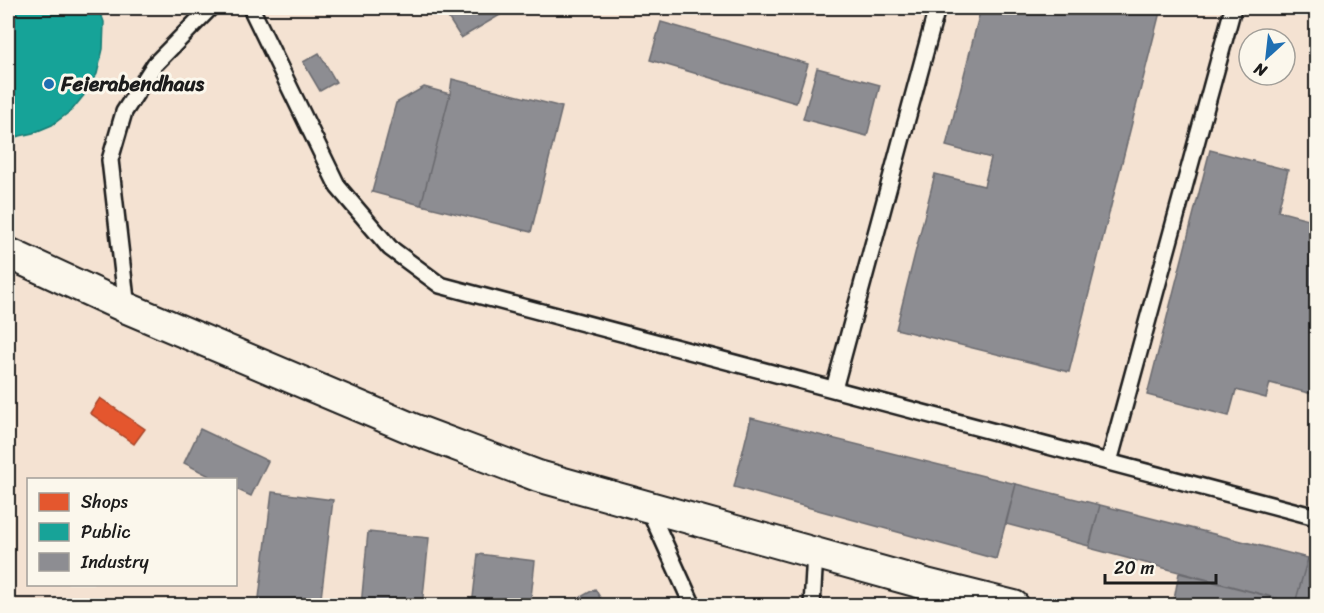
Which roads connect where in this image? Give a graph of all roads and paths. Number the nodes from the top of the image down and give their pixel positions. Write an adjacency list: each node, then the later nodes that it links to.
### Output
1 (210, 8): 6 (lane)
2 (251, 8): 7 (lane)
3 (937, 8): 7 (lane)
4 (1233, 8): 8 (lane)
5 (8, 253): 6 (street)
6 (127, 308): 9 (street)
7 (834, 389): 8 (lane)
8 (1109, 462): 10 (lane)
9 (648, 507): 11 (street); 13 (lane)
10 (1317, 517)
11 (815, 553): 12 (street); 14 (lane)
12 (932, 595): 15 (street)
13 (693, 606)
14 (812, 606)
15 (1014, 606)

